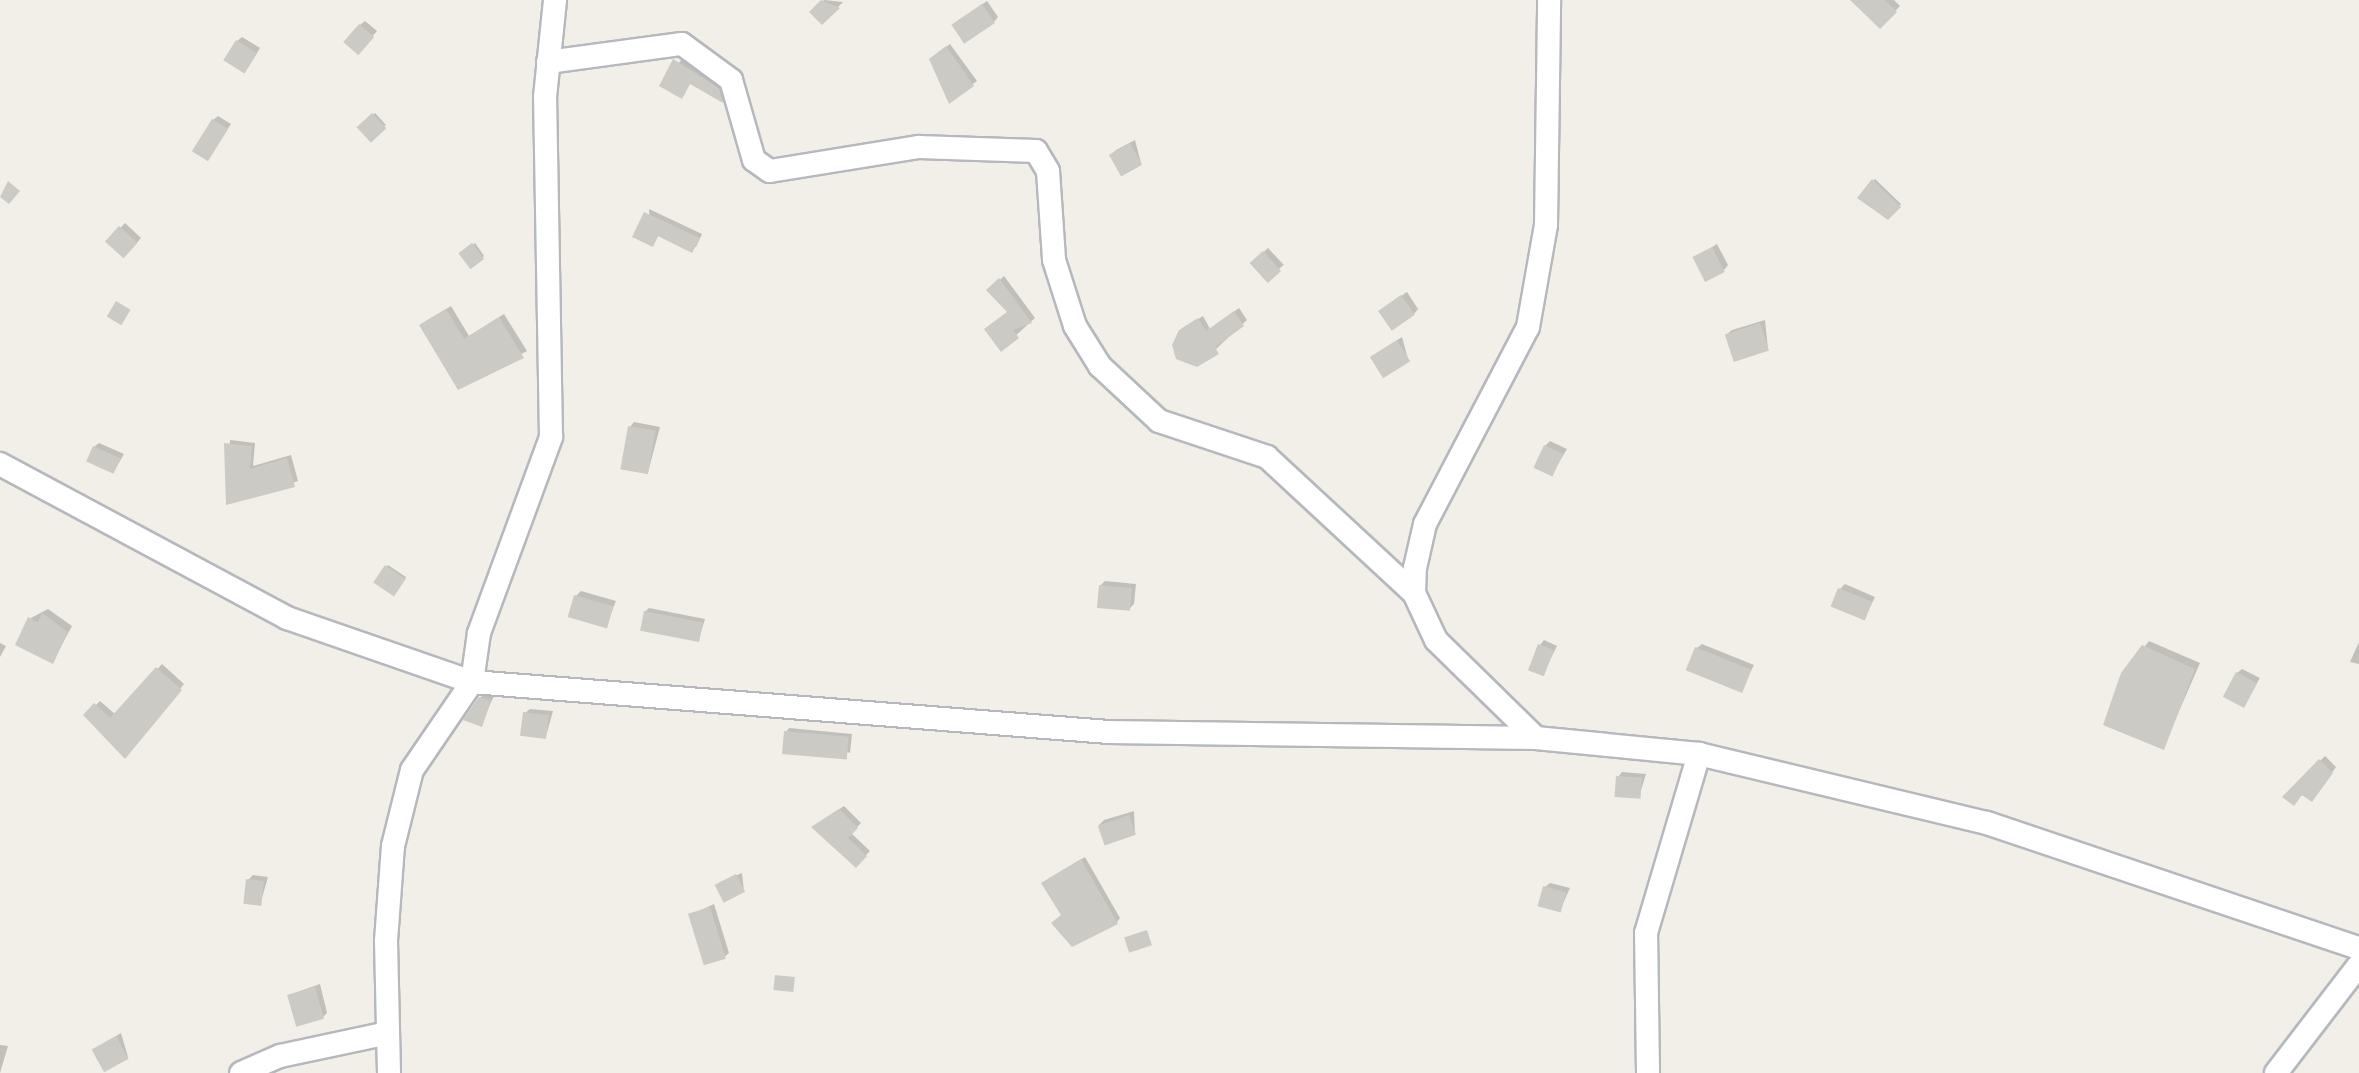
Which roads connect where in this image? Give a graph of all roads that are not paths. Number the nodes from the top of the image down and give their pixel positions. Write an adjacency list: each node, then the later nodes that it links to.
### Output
1 (555, 0): 3 (street)
2 (1549, 0): 5 (street)
3 (548, 62): 5 (street); 6 (street)
4 (0, 464): 6 (street)
5 (1414, 593): 7 (street)
6 (472, 682): 7 (street); 11 (street)
7 (1536, 738): 8 (street)
8 (1699, 754): 9 (street); 14 (street)
9 (2359, 948)
10 (2359, 965): 15 (street)
11 (388, 1033): 12 (street); 13 (street)
12 (241, 1073)
13 (389, 1073)
14 (1648, 1073)
15 (2276, 1073)

